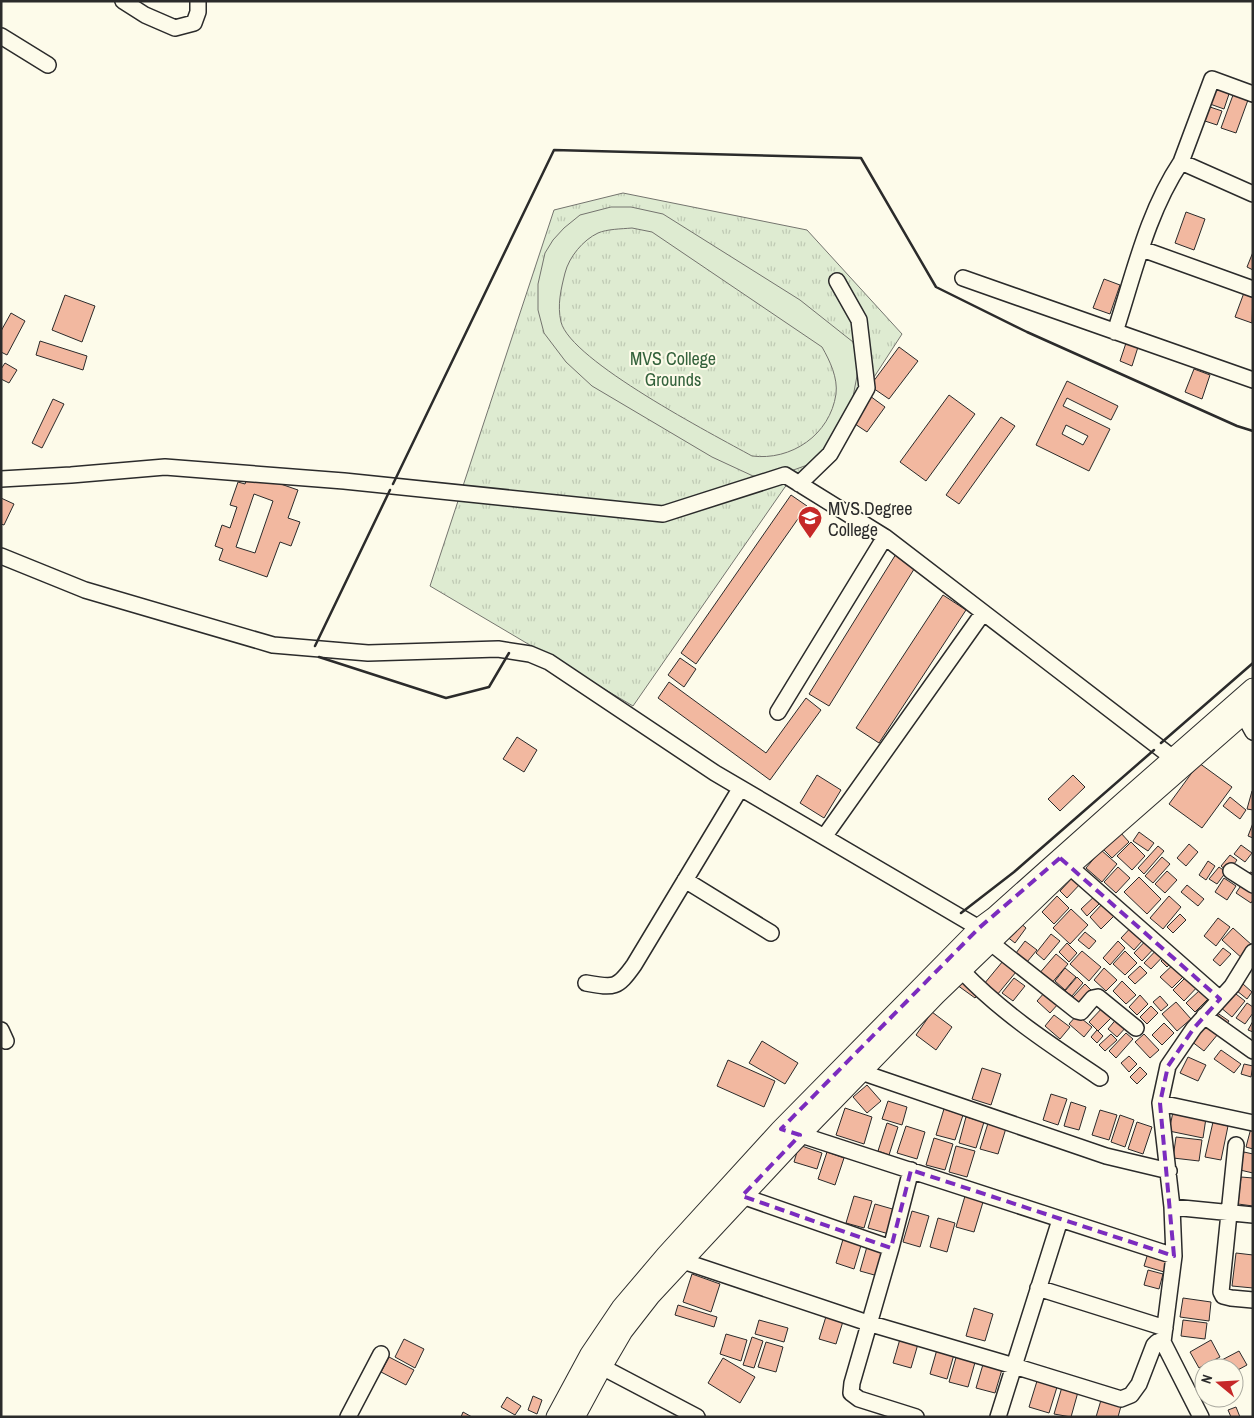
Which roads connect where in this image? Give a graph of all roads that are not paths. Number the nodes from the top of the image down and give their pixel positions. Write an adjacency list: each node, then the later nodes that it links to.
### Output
1 (123, 1): 2 (street)
2 (198, 1)
3 (1, 36): 4 (street)
4 (48, 65)
5 (1253, 94): 6 (street)
6 (1181, 162): 7 (street); 8 (street)
7 (1253, 194)
8 (1142, 249): 11 (street); 12 (street)
9 (962, 278): 12 (street)
10 (837, 281): 15 (street)
11 (1253, 289)
12 (1115, 332): 13 (street)
13 (1253, 380)
14 (1, 479): 15 (street)
15 (799, 484): 16 (street)
16 (885, 537): 18 (street); 21 (street)
17 (1, 556): 24 (street)
18 (984, 613): 23 (street); 25 (street)
19 (1253, 688): 20 (main road)
20 (1244, 708): 22 (street); 23 (main road); 26 (main road)
21 (778, 712)
22 (1253, 732)
23 (1173, 758): 26 (main road)
24 (740, 788): 25 (street); 28 (street)
25 (824, 837): 30 (street)
26 (1065, 862): 30 (main road); 32 (main road); 36 (street)
27 (1231, 871): 29 (street)
28 (685, 880): 31 (street); 35 (street)
29 (1253, 885)
30 (979, 928): 32 (street); 44 (main road)
31 (771, 933)
32 (991, 943): 34 (main road); 38 (street)
33 (1253, 952): 36 (street)
34 (962, 971): 40 (main road); 41 (street)
35 (586, 983)
36 (1220, 999): 37 (street)
37 (1204, 1016): 39 (street); 42 (street)
38 (1136, 1028)
39 (1253, 1052)
40 (861, 1072): 45 (main road); 48 (street)
41 (1100, 1078)
42 (1160, 1103): 43 (street); 48 (street)
43 (1253, 1123)
44 (781, 1129): 45 (street); 56 (main road)
45 (800, 1135): 47 (street); 49 (main road)
46 (1236, 1146): 51 (street)
47 (911, 1170): 53 (street); 54 (street)
48 (1169, 1171): 50 (street)
49 (742, 1196): 54 (street); 56 (main road)
50 (1172, 1207): 51 (street); 55 (street)
51 (1228, 1212): 52 (street); 58 (street)
52 (1253, 1215)
53 (1060, 1220): 55 (street); 57 (street)
54 (891, 1248): 59 (street)
55 (1174, 1256): 60 (street)
56 (674, 1258): 59 (street); 62 (main road)
57 (1038, 1288): 60 (street); 63 (street)
58 (1253, 1300)
59 (868, 1323): 63 (street); 68 (street)
60 (1164, 1335): 63 (street); 70 (street)
61 (381, 1354): 64 (street)
62 (596, 1360): 65 (main road); 66 (main road); 67 (street)
63 (1014, 1366): 69 (street)
64 (348, 1417)
65 (556, 1417)
66 (575, 1417)
67 (697, 1417)
68 (916, 1417)
69 (998, 1417)
70 (1201, 1417)

